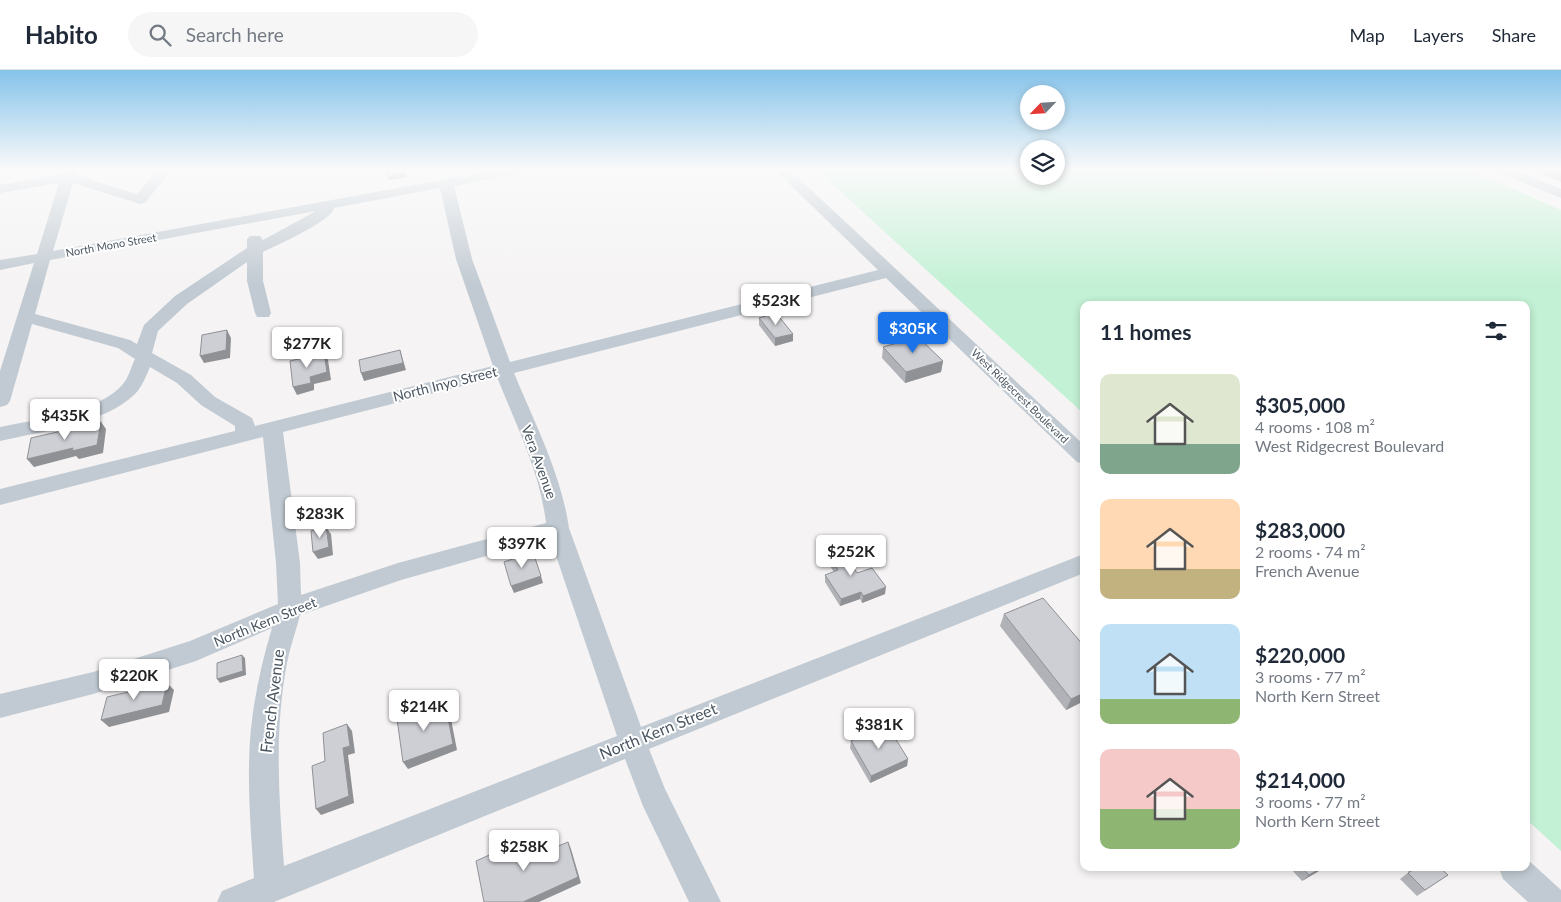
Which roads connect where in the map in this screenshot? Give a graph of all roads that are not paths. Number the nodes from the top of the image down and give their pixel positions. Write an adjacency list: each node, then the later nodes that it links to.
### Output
1 (59, 209): 8 (street)
2 (307, 209): 6 (street, North Mono Street)
3 (328, 209): 7 (street)
4 (452, 209): 14 (street, Vera Avenue)
5 (823, 209): 10 (street, West Ridgecrest Boulevard)
6 (256, 218): 7 (street); 8 (street, North Mono Street)
7 (255, 250): 11 (street); 13 (street)
8 (46, 256): 9 (street, North Mono Street); 12 (street)
9 (0, 265)
10 (889, 272): 14 (street, North Inyo Street); 19 (street, West Ridgecrest Boulevard)
11 (262, 313)
12 (26, 317): 13 (street); 15 (street)
13 (142, 356): 17 (street); 18 (street)
14 (503, 370): 16 (street, North Inyo Street); 21 (street, Vera Avenue)
15 (0, 401)
16 (272, 428): 18 (street, North Inyo Street); 23 (street, French Avenue)
17 (0, 434)
18 (245, 434): 20 (street, North Inyo Street)
19 (1080, 454)
20 (0, 496)
21 (558, 528): 23 (street, North Kern Street); 25 (street, Vera Avenue)
22 (1080, 565): 25 (street, North Kern Street)
23 (290, 609): 24 (street, North Kern Street); 27 (street, French Avenue)
24 (0, 706)
25 (632, 742): 27 (street, North Kern Street); 29 (street, Vera Avenue)
26 (1517, 871): 30 (street)
27 (270, 888): 28 (street, North Kern Street)
28 (233, 902)
29 (705, 902)
30 (1550, 902)

